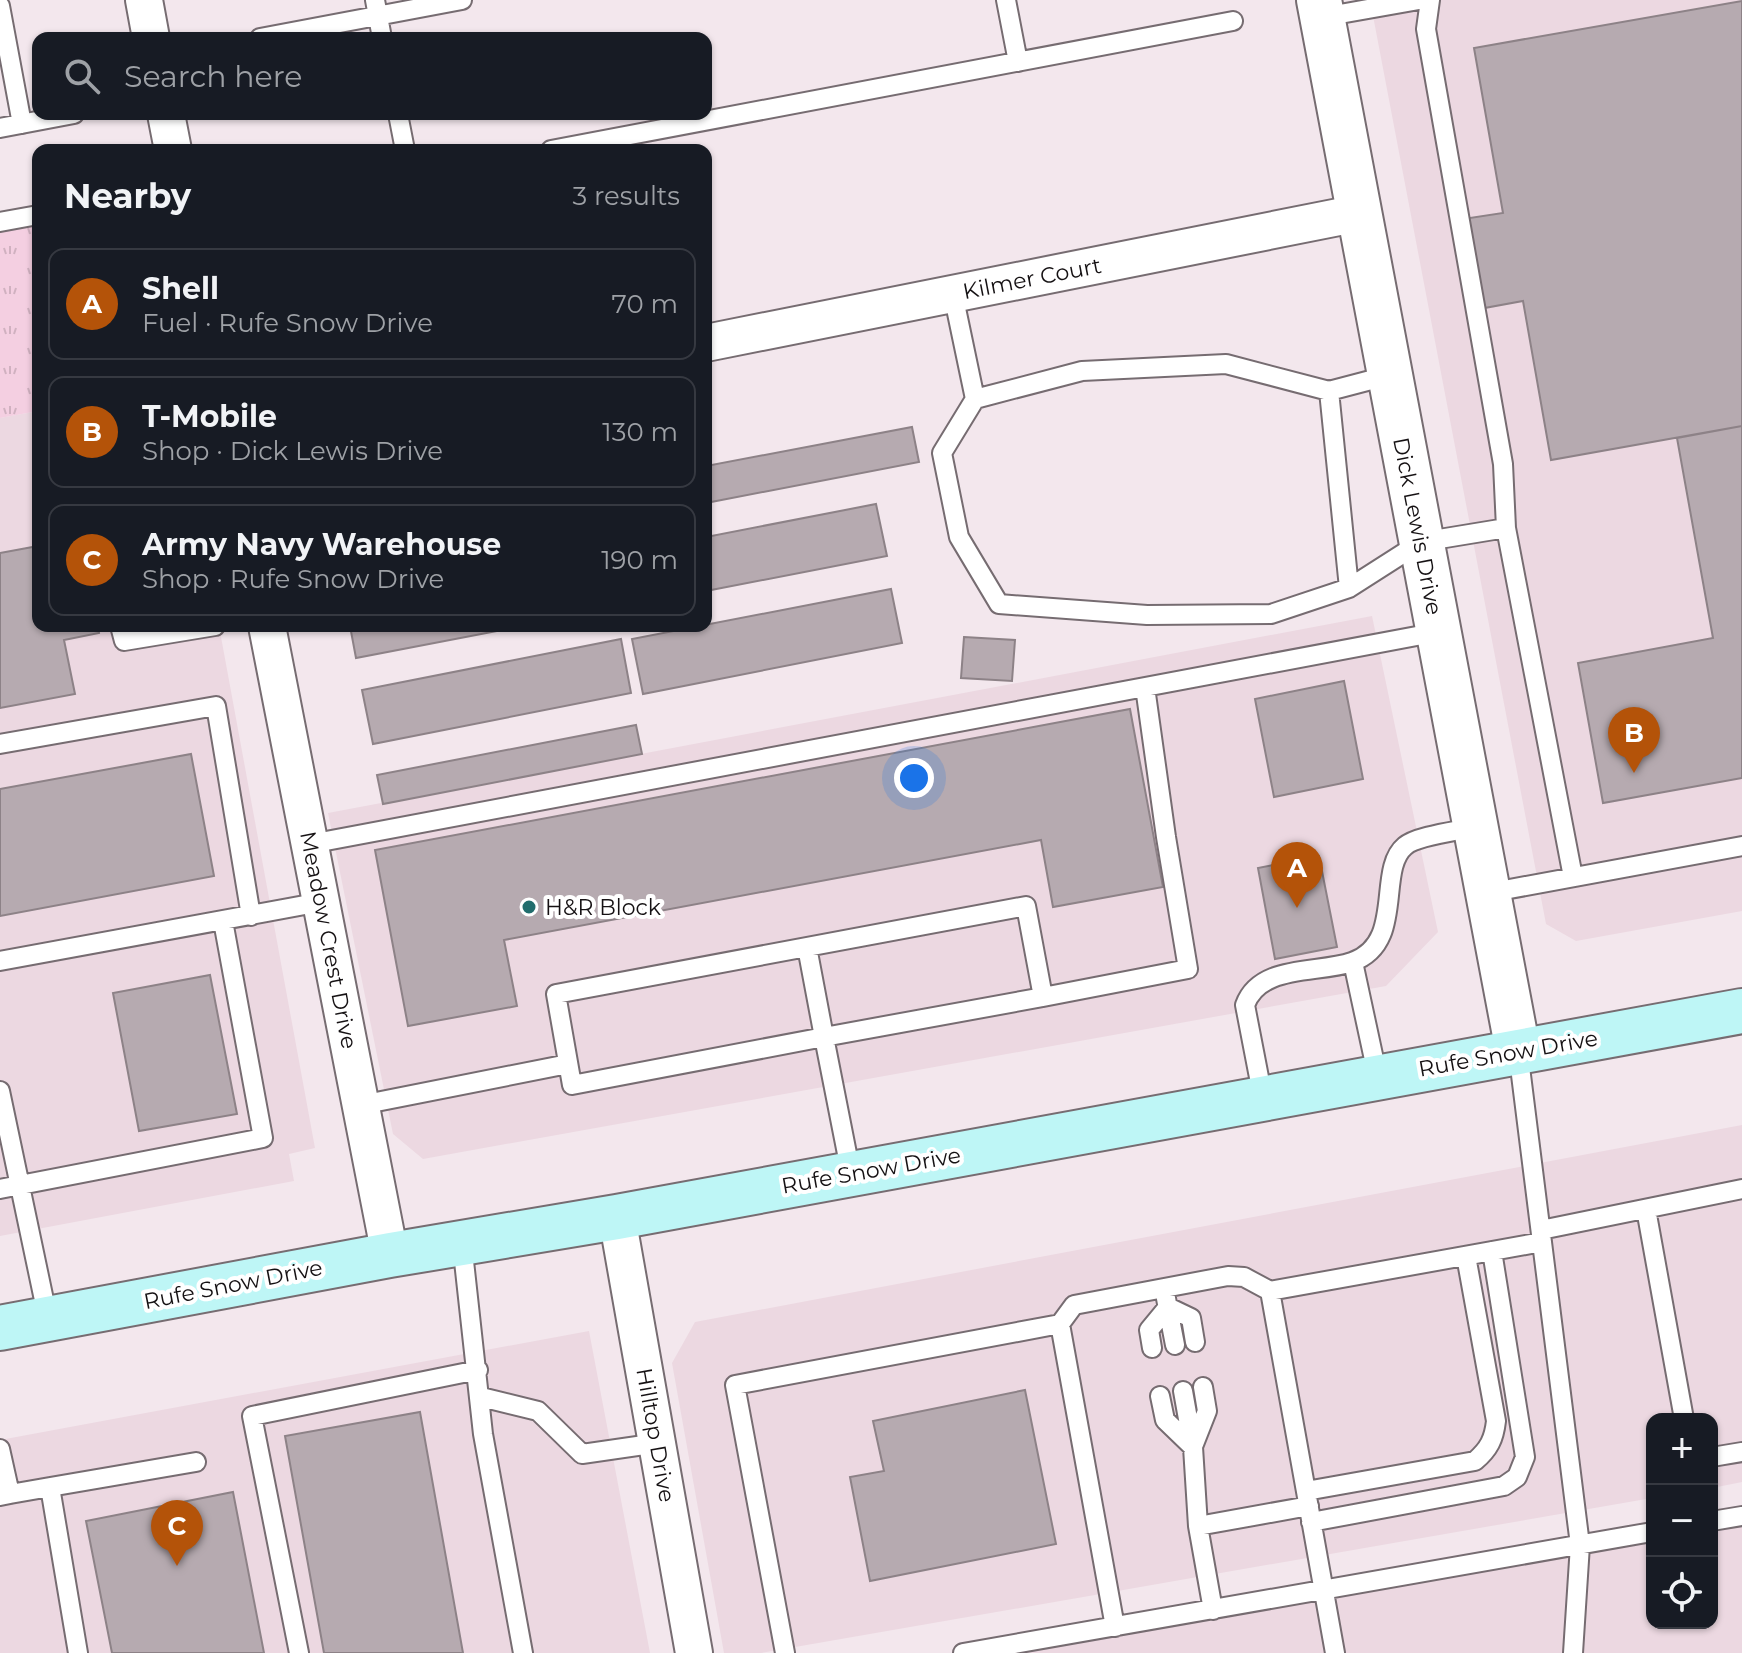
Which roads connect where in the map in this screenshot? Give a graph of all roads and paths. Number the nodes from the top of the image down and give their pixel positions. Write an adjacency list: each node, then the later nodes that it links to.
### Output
1 (144, 0): 10 (street)
2 (462, 0): 7 (lane)
3 (1006, 0): 13 (lane)
4 (1419, 0): 8 (lane)
5 (1430, 0): 32 (lane)
6 (0, 6): 19 (lane)
7 (376, 8): 11 (lane); 12 (lane)
8 (1321, 8): 24 (street, Dick Lewis Drive)
9 (1233, 21): 13 (lane)
10 (150, 32)
11 (283, 32)
12 (381, 32)
13 (1018, 62): 18 (lane)
14 (43, 120): 19 (lane)
15 (167, 120): 21 (street)
16 (399, 120): 22 (lane)
17 (710, 120): 23 (lane)
18 (712, 120)
19 (22, 124): 20 (lane)
20 (0, 128)
21 (172, 144)
22 (404, 144)
23 (583, 144)
24 (1359, 213): 27 (street, Kilmer Court); 29 (street, Dick Lewis Drive)
25 (32, 216): 26 (lane)
26 (0, 222)
27 (953, 294): 28 (street, Kilmer Court); 31 (lane)
28 (712, 342)
29 (1390, 375): 30 (lane); 33 (street, Dick Lewis Drive)
30 (1329, 391): 31 (lane); 34 (lane)
31 (975, 399): 34 (lane)
32 (1506, 528): 33 (lane); 44 (lane)
33 (1421, 542): 34 (lane); 38 (street, Dick Lewis Drive)
34 (1349, 588)
35 (122, 632): 36 (lane)
36 (179, 632)
37 (268, 632): 42 (street, Meadow Crest Drive)
38 (1438, 632): 39 (lane); 41 (street, Dick Lewis Drive)
39 (1145, 687): 42 (lane); 52 (lane)
40 (0, 744): 47 (lane)
41 (1475, 826): 45 (street, Dick Lewis Drive); 51 (lane)
42 (310, 844): 46 (street, Meadow Crest Drive)
43 (1742, 846): 44 (lane)
44 (1573, 877): 45 (lane)
45 (1488, 893): 55 (street, Dick Lewis Drive)
46 (321, 902): 47 (lane); 60 (street, Meadow Crest Drive)
47 (251, 916): 48 (lane)
48 (223, 921): 50 (lane); 62 (lane)
49 (807, 947): 52 (lane); 54 (lane); 56 (lane)
50 (0, 961)
51 (1353, 962): 57 (lane); 59 (lane)
52 (1043, 997): 54 (lane)
53 (1742, 1011): 55 (main road, Rufe Snow Drive)
54 (824, 1037): 56 (lane); 61 (lane)
55 (1518, 1051): 57 (main road, Rufe Snow Drive); 67 (lane)
56 (568, 1064): 60 (lane)
57 (1378, 1078): 59 (main road, Rufe Snow Drive)
58 (0, 1091): 62 (lane)
59 (1263, 1098): 61 (main road, Rufe Snow Drive)
60 (361, 1105): 70 (street, Meadow Crest Drive)
61 (851, 1174): 66 (main road, Rufe Snow Drive)
62 (19, 1185): 63 (lane); 75 (lane)
63 (0, 1189)
64 (1742, 1189): 65 (lane)
65 (1646, 1209): 67 (lane); 86 (lane)
66 (617, 1217): 68 (main road, Rufe Snow Drive); 87 (street, Hilltop Drive)
67 (1541, 1236): 69 (lane); 100 (lane)
68 (462, 1243): 70 (main road, Rufe Snow Drive); 81 (lane)
69 (1492, 1251): 71 (lane); 95 (lane)
70 (390, 1255): 75 (main road, Rufe Snow Drive)
71 (1466, 1256): 73 (lane); 95 (lane)
72 (1164, 1288): 73 (lane); 74 (lane); 76 (lane)
73 (1270, 1291): 95 (lane)
74 (1168, 1307): 78 (lane); 79 (lane); 80 (lane)
75 (48, 1319): 77 (main road, Rufe Snow Drive)
76 (1060, 1324): 103 (lane); 108 (lane)
77 (0, 1328)
78 (1195, 1342)
79 (1175, 1345)
80 (1152, 1348)
81 (478, 1370): 85 (lane); 105 (lane)
82 (1203, 1387): 88 (lane)
83 (1183, 1391): 88 (lane)
84 (1160, 1396): 88 (lane)
85 (481, 1397): 87 (lane); 106 (lane)
86 (1683, 1413)
87 (658, 1443): 107 (street, Hilltop Drive)
88 (1193, 1447): 98 (lane)
89 (0, 1449): 94 (lane)
90 (1742, 1452): 91 (lane)
91 (1718, 1456)
92 (196, 1462): 93 (lane)
93 (50, 1487): 94 (lane); 104 (lane)
94 (5, 1495)
95 (1309, 1506): 98 (lane); 101 (lane)
96 (1742, 1516): 97 (lane)
97 (1718, 1520)
98 (1198, 1526): 102 (lane)
99 (1646, 1533): 100 (lane)
100 (1580, 1545): 101 (lane); 111 (lane)
101 (1324, 1590): 102 (lane); 110 (lane)
102 (1213, 1610): 103 (lane)
103 (1115, 1627): 109 (lane)
104 (78, 1653)
105 (299, 1653)
106 (523, 1653)
107 (694, 1653)
108 (785, 1653)
109 (963, 1653)
110 (1335, 1653)
111 (1573, 1653)

